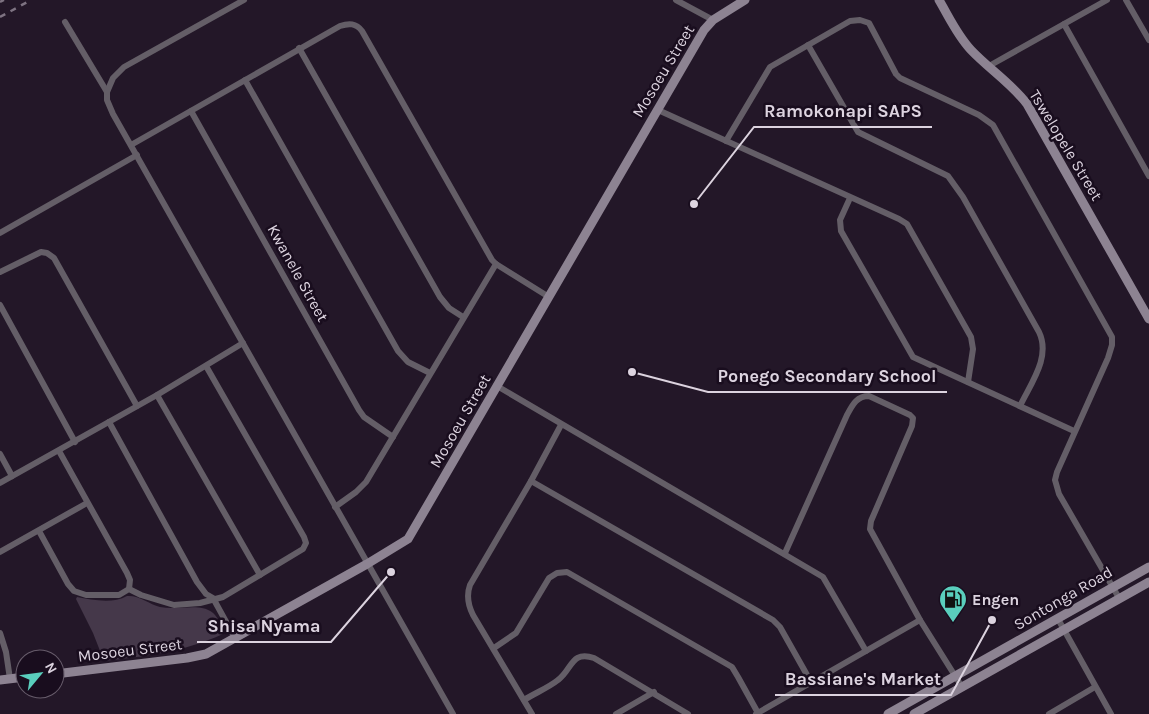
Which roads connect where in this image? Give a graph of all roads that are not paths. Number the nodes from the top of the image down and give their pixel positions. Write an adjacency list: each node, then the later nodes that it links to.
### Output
1 (244, 0): 15 (street)
2 (676, 0): 7 (street)
3 (745, 0): 7 (street, Mosoeu Street)
4 (939, 0): 13 (street, Tswelopele Street)
5 (1107, 0): 9 (street)
6 (1126, 0): 10 (street)
7 (713, 20): 17 (street, Mosoeu Street)
8 (65, 22): 15 (street)
9 (1064, 24): 13 (street); 21 (street)
10 (1149, 40)
11 (808, 45): 18 (street); 37 (street); 40 (street)
12 (300, 48): 14 (street); 24 (street); 28 (street)
13 (989, 66): 29 (street, Tswelopele Street)
14 (245, 80): 16 (street); 32 (street)
15 (108, 92): 19 (street)
16 (191, 110): 19 (street); 41 (street, Kwanele Street)
17 (658, 110): 18 (street); 26 (street, Mosoeu Street)
18 (726, 141): 22 (street)
19 (131, 145): 20 (street)
20 (137, 155): 23 (street); 30 (street)
21 (1149, 176)
22 (850, 198): 33 (street); 33 (street)
23 (0, 233)
24 (496, 264): 26 (street); 28 (street)
25 (0, 272): 36 (street)
26 (549, 297): 34 (street, Mosoeu Street)
27 (0, 305): 42 (street)
28 (463, 317): 32 (street)
29 (1149, 319)
30 (244, 343): 31 (street); 49 (street)
31 (206, 366): 35 (street); 55 (street)
32 (430, 373): 41 (street)
33 (968, 382): 37 (street)
34 (497, 386): 39 (street); 53 (street, Mosoeu Street)
35 (156, 395): 36 (street); 55 (street)
36 (137, 406): 38 (street)
37 (1020, 406): 40 (street)
38 (109, 422): 42 (street); 59 (street)
39 (561, 425): 46 (street); 52 (street)
40 (1074, 431): 57 (street)
41 (393, 437): 49 (street)
42 (74, 442): 43 (street)
43 (59, 451): 45 (street); 48 (street)
44 (0, 454): 45 (street)
45 (12, 476): 47 (street)
46 (531, 481): 66 (street); 73 (street)
47 (0, 483)
48 (87, 503): 50 (street); 58 (street)
49 (335, 507): 53 (street)
50 (39, 531): 51 (street); 58 (street)
51 (0, 552)
52 (785, 554): 62 (street); 67 (street)
53 (367, 564): 65 (street, Mosoeu Street); 79 (street)
54 (1149, 567): 57 (street, Sontonga Road)
55 (260, 575): 59 (street)
56 (1149, 582): 60 (street, Sontonga Road)
57 (1113, 587): 60 (street); 61 (street, Sontonga Road)
58 (129, 589): 59 (street)
59 (212, 598): 65 (street)
60 (1120, 598): 63 (street, Sontonga Road)
61 (1058, 619): 63 (street); 69 (street, Sontonga Road)
62 (920, 620): 67 (street); 69 (street)
63 (1064, 630): 74 (street, Sontonga Road); 75 (street)
64 (0, 633): 71 (street)
65 (235, 638): 68 (street, Mosoeu Street)
66 (494, 648): 77 (street); 78 (street)
67 (866, 650): 73 (street)
68 (65, 673)
69 (955, 676): 74 (street); 83 (street, Sontonga Road)
70 (15, 678): 71 (street)
71 (10, 679): 72 (street)
72 (0, 680)
73 (811, 682): 78 (street)
74 (962, 687): 84 (street, Sontonga Road)
75 (1095, 687): 85 (street); 86 (street)
76 (654, 692): 77 (street); 81 (street); 82 (street)
77 (524, 700): 80 (street)
78 (757, 713)
79 (453, 714)
80 (532, 714)
81 (616, 714)
82 (688, 714)
83 (888, 714)
84 (914, 714)
85 (1049, 714)
86 (1111, 714)

